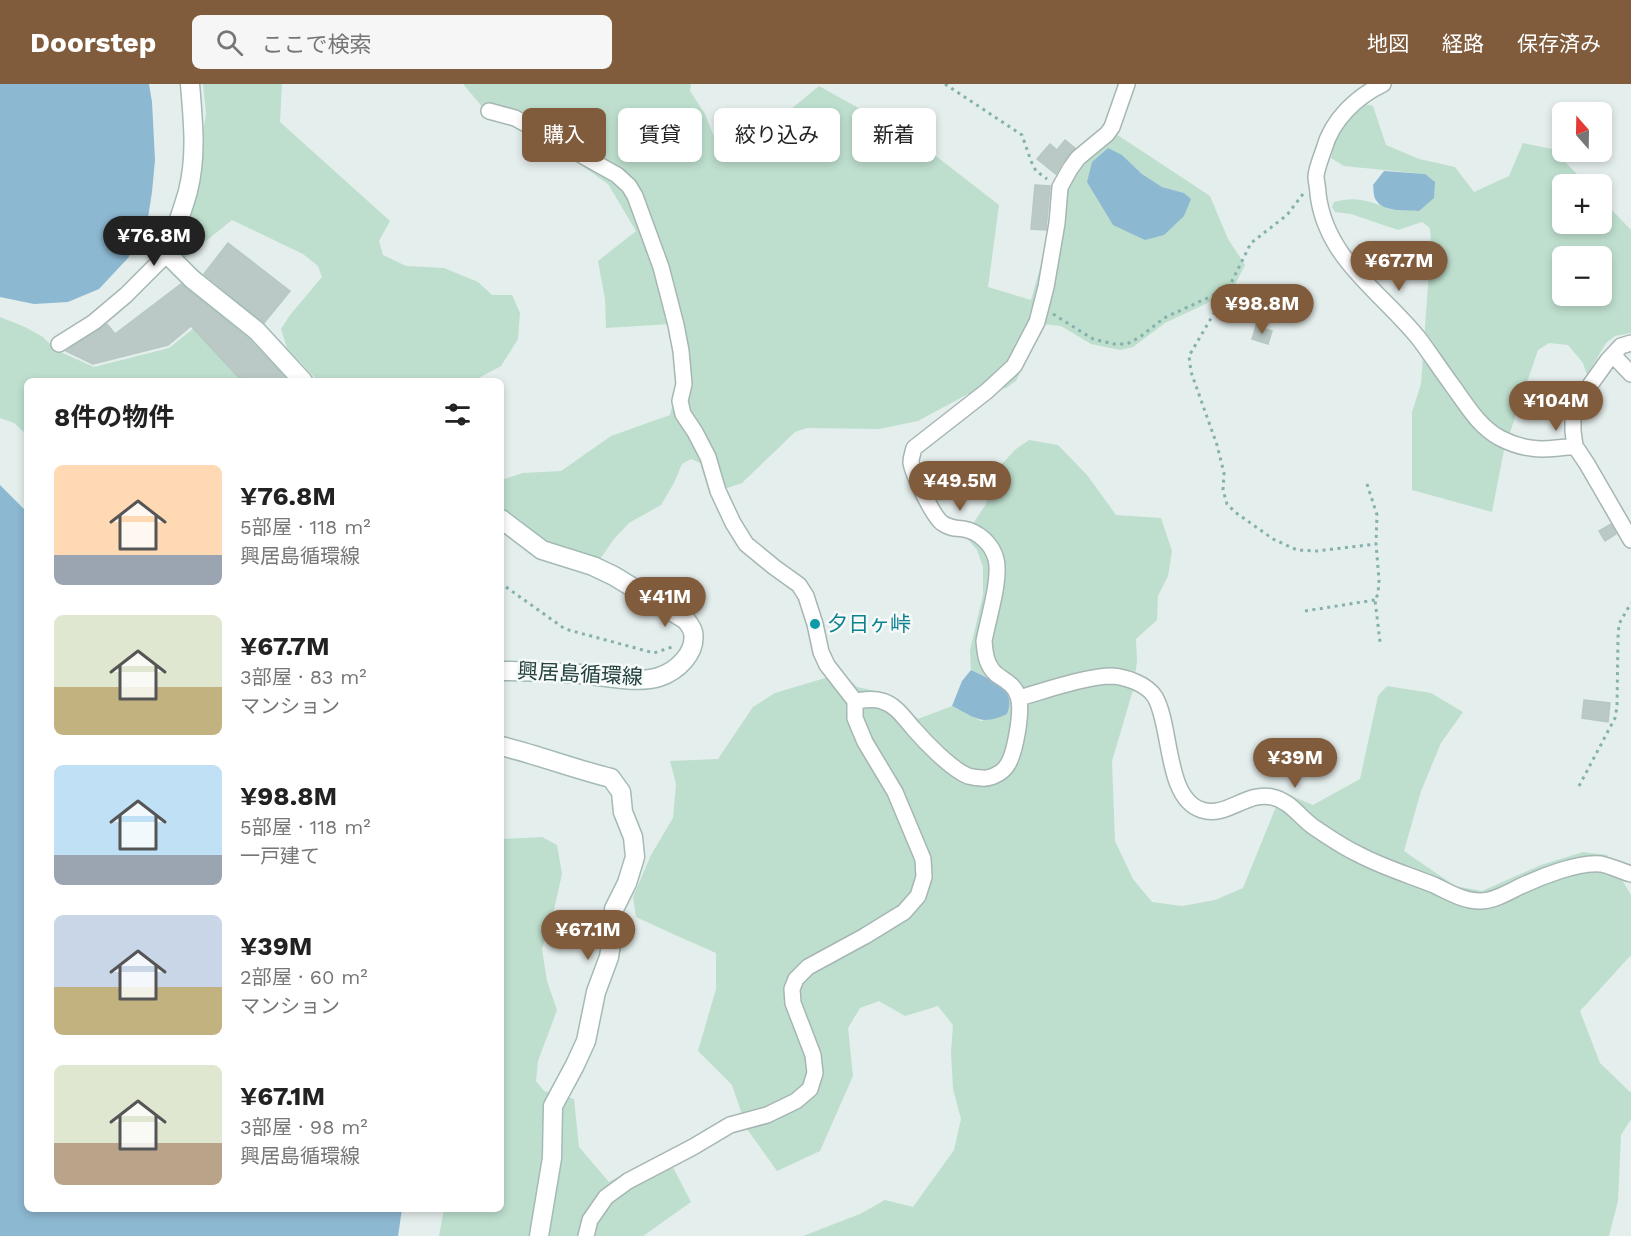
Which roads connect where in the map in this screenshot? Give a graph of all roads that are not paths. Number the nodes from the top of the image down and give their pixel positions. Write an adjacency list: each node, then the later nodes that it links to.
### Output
1 (190, 84): 5 (main road)
2 (1127, 84): 15 (street)
3 (1383, 84): 11 (street)
4 (489, 111): 16 (street)
5 (167, 254): 7 (street); 10 (main road)
6 (1631, 343): 8 (street)
7 (59, 344)
8 (1613, 355): 9 (street); 11 (street)
9 (1631, 374)
10 (300, 378)
11 (1575, 446): 13 (street)
12 (504, 521): 14 (main road, 興居島循環線)
13 (1631, 540)
14 (504, 671)
15 (1019, 698): 16 (street); 18 (street)
16 (855, 701): 20 (street)
17 (504, 747): 19 (main road)
18 (1631, 874)
19 (539, 1236)
20 (586, 1236)

